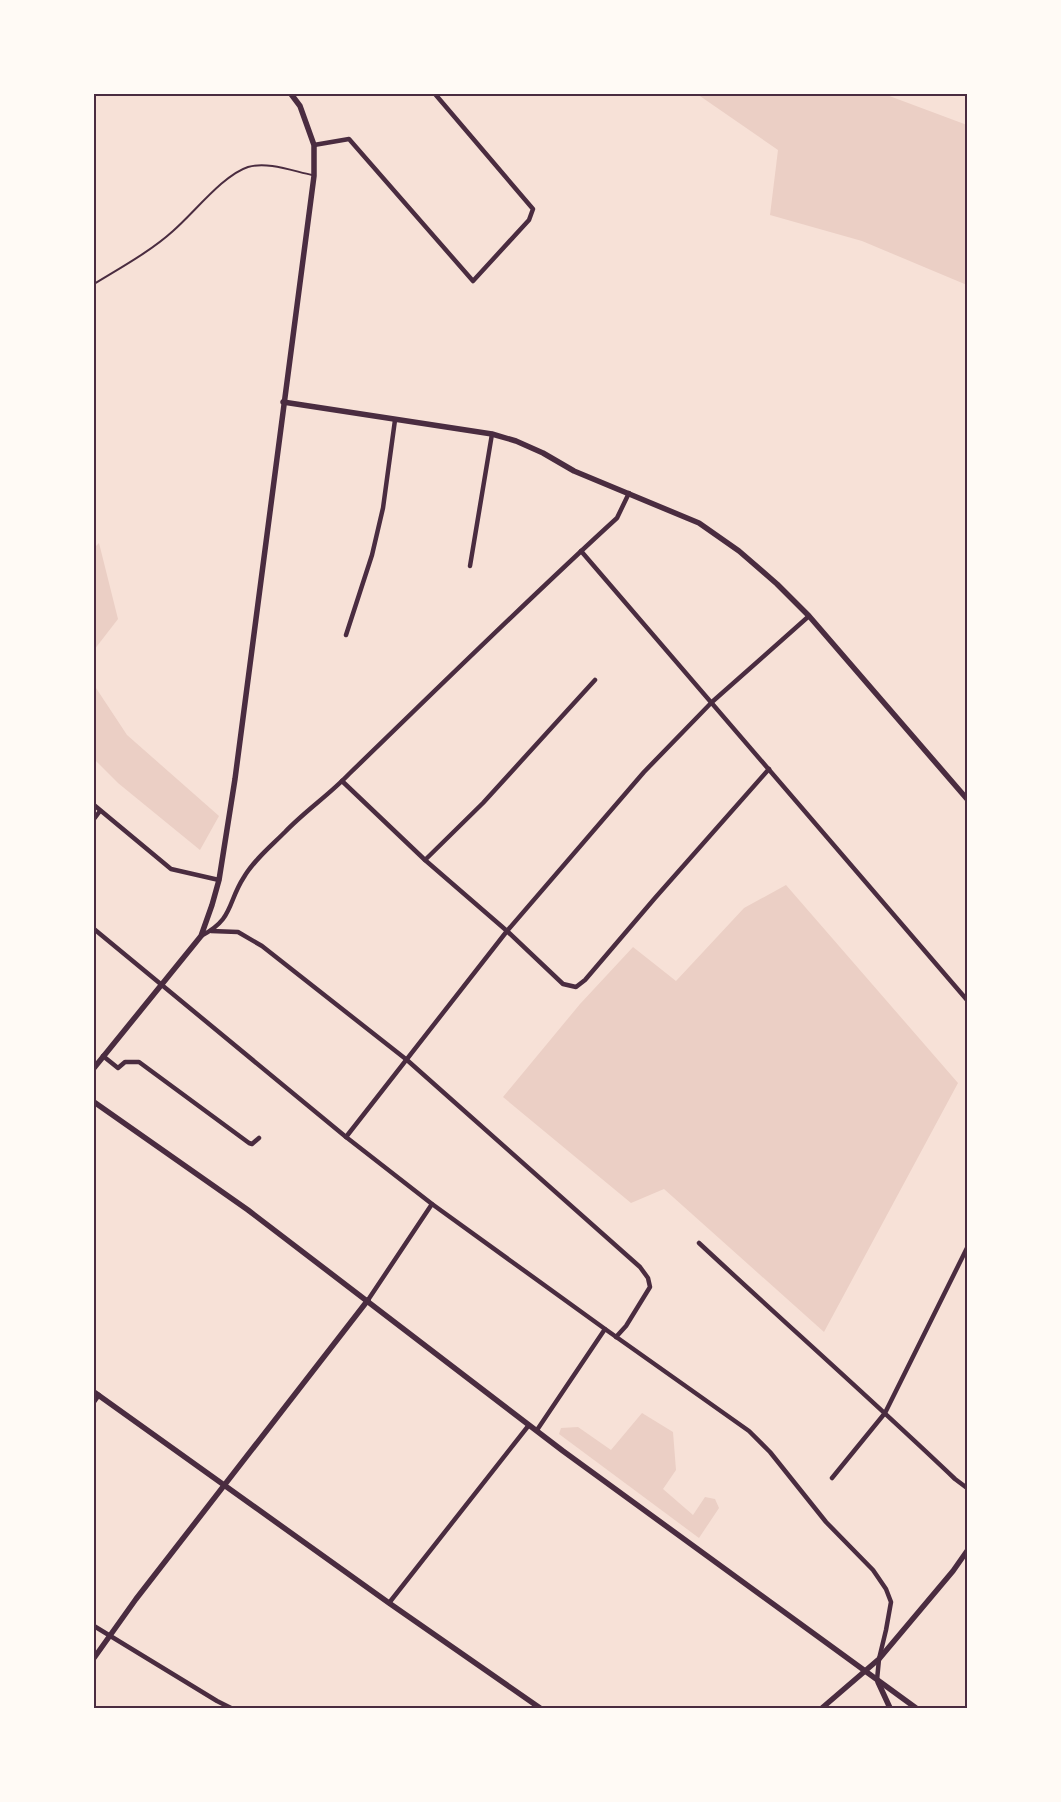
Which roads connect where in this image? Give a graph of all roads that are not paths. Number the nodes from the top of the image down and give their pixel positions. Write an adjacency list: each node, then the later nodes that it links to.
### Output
1 (291, 94): 3 (main road)
2 (435, 94): 3 (street)
3 (314, 145): 4 (main road)
4 (314, 176): 5 (lane); 6 (main road)
5 (94, 284)
6 (284, 402): 7 (main road); 23 (main road)
7 (394, 420): 8 (main road); 13 (street)
8 (492, 434): 9 (main road); 11 (street)
9 (629, 494): 10 (street); 12 (main road)
10 (581, 551): 15 (street); 17 (street)
11 (470, 566)
12 (809, 616): 15 (street); 18 (main road)
13 (346, 635)
14 (595, 680): 22 (street)
15 (712, 702): 16 (street); 26 (street)
16 (769, 769): 26 (street); 29 (street)
17 (342, 781): 22 (street); 25 (street)
18 (967, 799)
19 (94, 806): 20 (street)
20 (100, 811): 21 (street); 23 (street)
21 (94, 820)
22 (425, 860): 26 (street)
23 (219, 880): 27 (main road)
24 (94, 929): 28 (street)
25 (211, 931): 27 (street); 31 (street)
26 (507, 932): 31 (street)
27 (201, 936): 28 (main road)
28 (163, 985): 30 (main road); 34 (street)
29 (967, 1000)
30 (104, 1056): 32 (main road); 35 (street)
31 (407, 1060): 34 (street); 41 (street)
32 (94, 1068)
33 (94, 1102): 39 (main road)
34 (346, 1137): 36 (street)
35 (259, 1138)
36 (432, 1204): 39 (street); 40 (street)
37 (698, 1243): 44 (street)
38 (967, 1248): 44 (street)
39 (368, 1300): 45 (main road); 48 (main road)
40 (604, 1329): 41 (street); 46 (street)
41 (616, 1337): 55 (street)
42 (96, 1394): 43 (street); 48 (main road)
43 (94, 1402)
44 (885, 1413): 47 (street); 49 (street)
45 (529, 1425): 46 (main road); 51 (street)
46 (537, 1430): 56 (main road)
47 (832, 1478)
48 (225, 1486): 51 (main road); 53 (main road)
49 (967, 1488)
50 (967, 1551): 55 (main road)
51 (388, 1603): 59 (main road)
52 (94, 1626): 53 (street)
53 (110, 1636): 54 (main road); 58 (street)
54 (94, 1658)
55 (878, 1659): 56 (main road); 57 (street)
56 (864, 1670): 57 (main road); 60 (main road)
57 (877, 1680): 61 (main road); 62 (main road)
58 (231, 1708)
59 (540, 1708)
60 (822, 1708)
61 (890, 1708)
62 (916, 1708)

